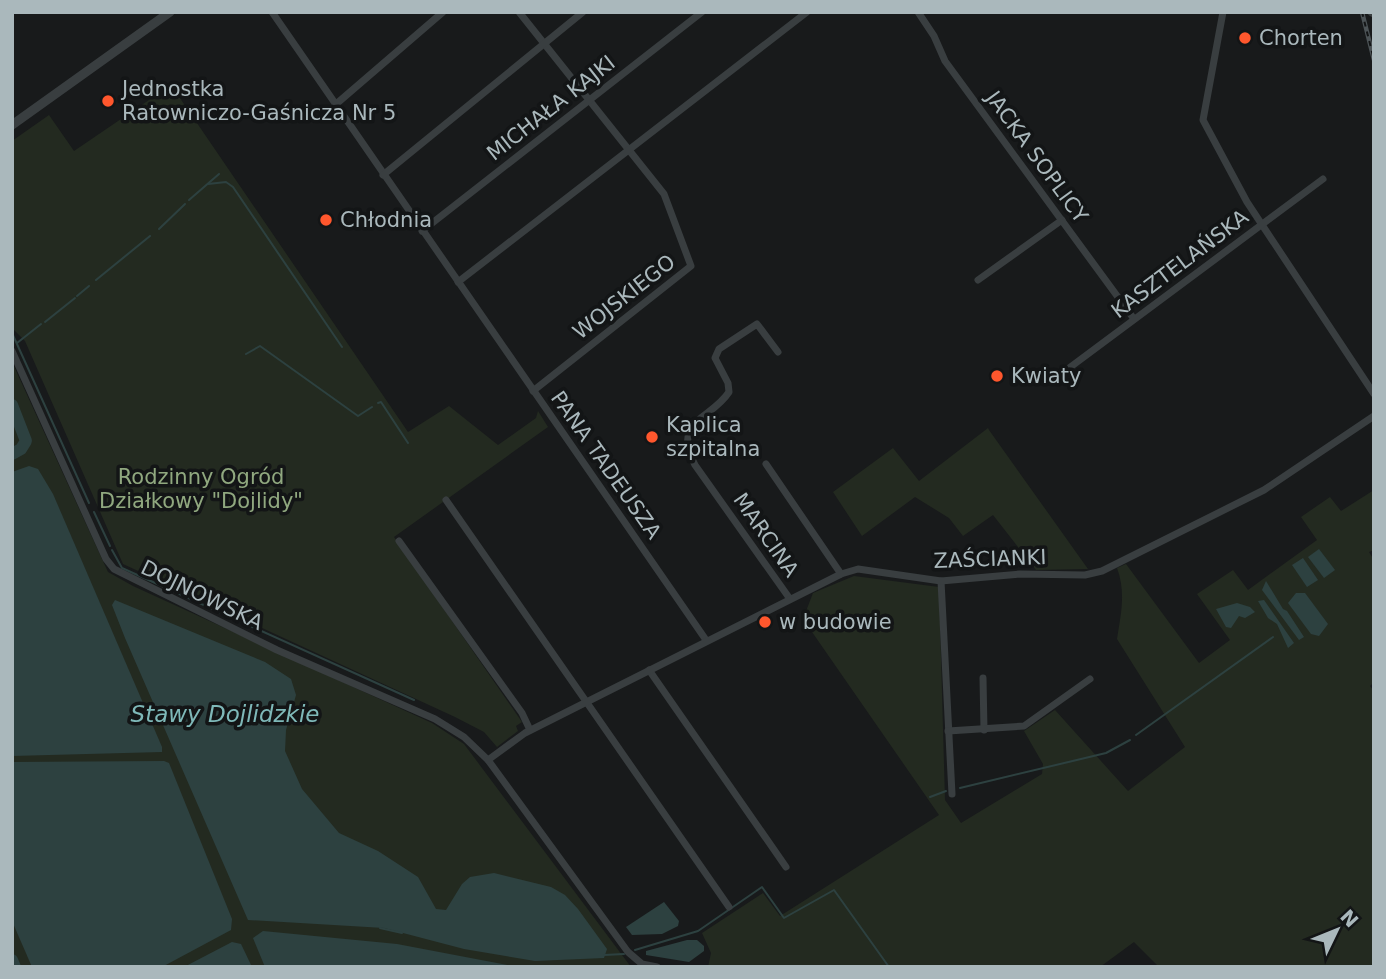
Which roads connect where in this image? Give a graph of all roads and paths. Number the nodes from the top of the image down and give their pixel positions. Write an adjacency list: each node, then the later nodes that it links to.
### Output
1 (170, 12): 13 (street)
2 (272, 12): 12 (street, PANA TADEUSZA)
3 (443, 12): 12 (street)
4 (519, 12): 10 (street)
5 (583, 12): 10 (street)
6 (702, 12): 11 (street, MICHAŁA KAJKI)
7 (807, 12): 14 (street)
8 (919, 12): 17 (street, JACKA SOPLICY)
9 (1223, 12): 18 (street)
10 (545, 42): 11 (street); 15 (street)
11 (590, 99): 14 (street); 19 (street, MICHAŁA KAJKI)
12 (335, 105): 15 (street, PANA TADEUSZA)
13 (12, 125)
14 (629, 151): 21 (street); 26 (street, WOJSKIEGO)
15 (383, 175): 19 (street, PANA TADEUSZA)
16 (1323, 179): 18 (street, KASZTELAŃSKA)
17 (1062, 220): 20 (street); 22 (street, JACKA SOPLICY)
18 (1261, 225): 22 (street, KASZTELAŃSKA); 27 (street)
19 (422, 231): 21 (street, PANA TADEUSZA)
20 (978, 280)
21 (458, 282): 26 (street, PANA TADEUSZA)
22 (1135, 320): 25 (street, KASZTELAŃSKA)
23 (12, 351): 43 (street, DOJNOWSKA)
24 (778, 352): 34 (street, MARCINA)
25 (1058, 377)
26 (533, 391): 35 (street, PANA TADEUSZA)
27 (1374, 394)
28 (1374, 416): 33 (street, ZAŚCIANKI)
29 (766, 464): 32 (street)
30 (446, 500): 39 (street)
31 (399, 541): 40 (street)
32 (841, 573): 33 (street, ZAŚCIANKI); 34 (street, ZAŚCIANKI)
33 (941, 581): 42 (street)
34 (790, 599): 35 (street, ZAŚCIANKI)
35 (706, 640): 36 (street, ZAŚCIANKI)
36 (649, 670): 39 (street, ZAŚCIANKI); 45 (street)
37 (983, 678): 41 (street)
38 (1090, 679): 41 (street)
39 (586, 701): 40 (street, ZAŚCIANKI); 46 (street)
40 (530, 730): 43 (street, ZAŚCIANKI)
41 (984, 730): 42 (street)
42 (948, 731): 44 (street)
43 (488, 760): 47 (street, DOJNOWSKA)
44 (952, 794)
45 (786, 867)
46 (729, 906)
47 (657, 967)

